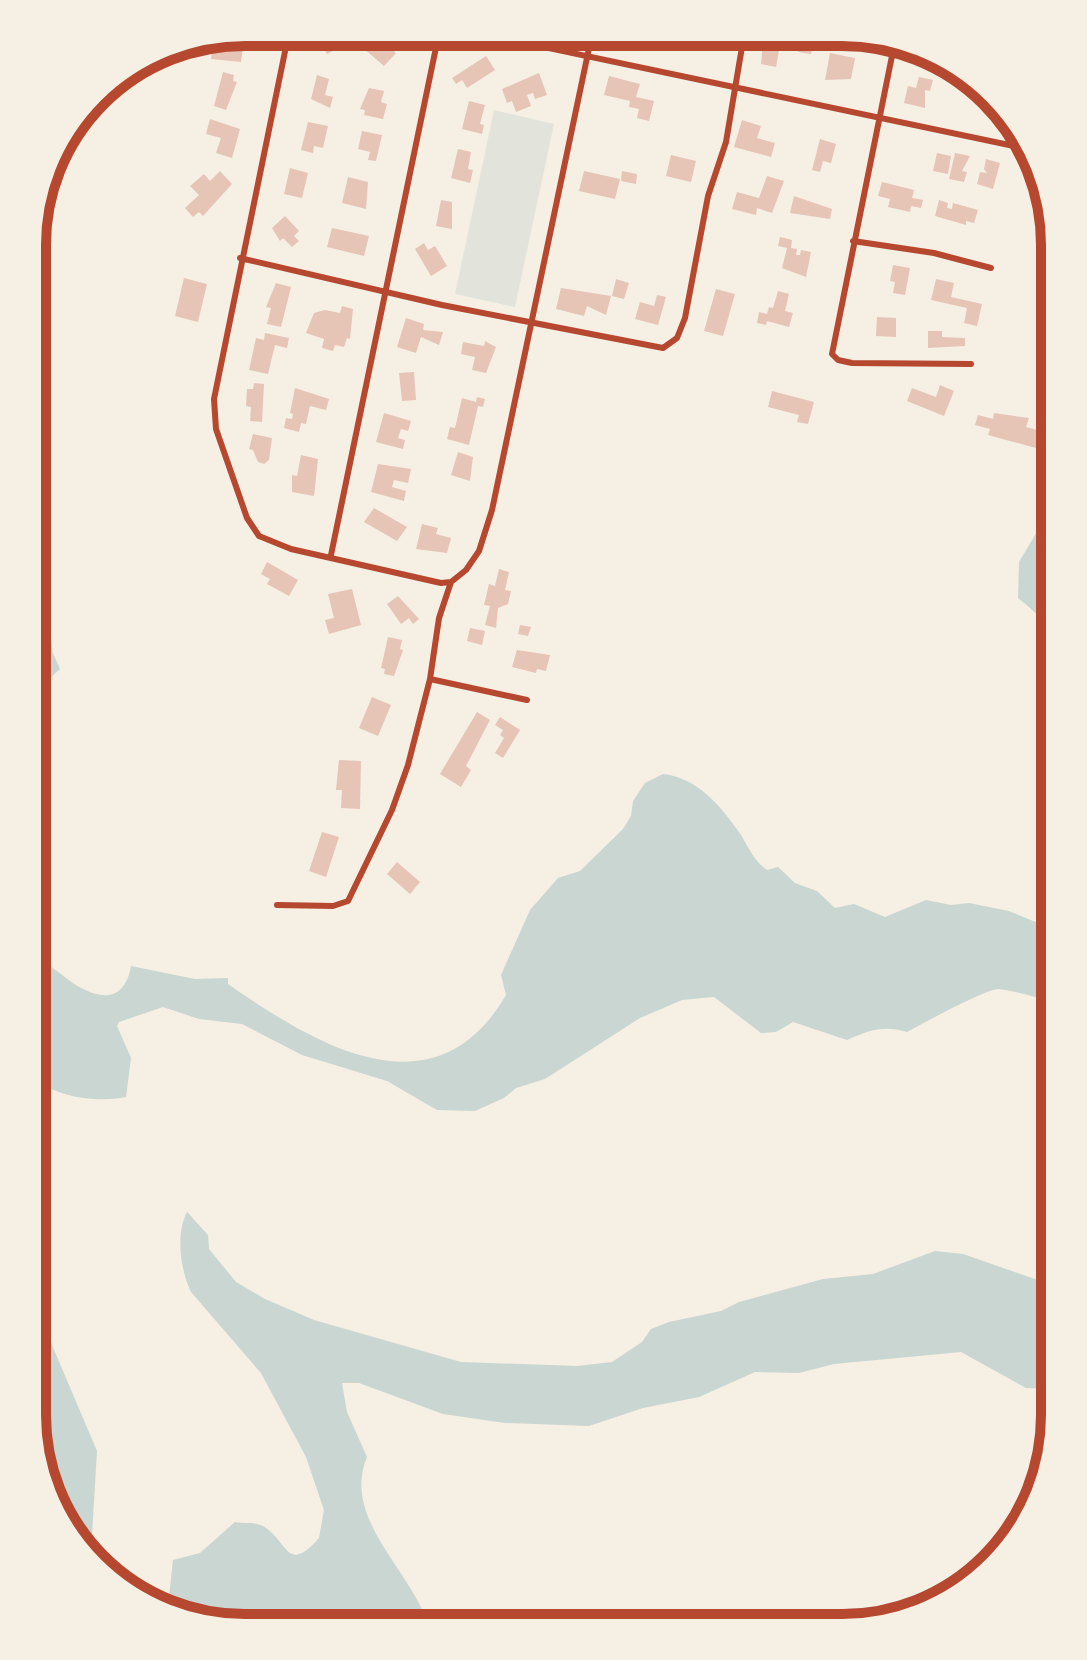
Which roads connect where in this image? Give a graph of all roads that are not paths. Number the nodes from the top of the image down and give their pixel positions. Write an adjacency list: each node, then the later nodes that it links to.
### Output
1 (286, 46): 12 (street)
2 (436, 46): 14 (street)
3 (542, 46): 7 (street)
4 (589, 46): 7 (street)
5 (742, 46): 8 (street)
6 (893, 53): 9 (street)
7 (587, 55): 8 (street); 15 (street)
8 (733, 88): 9 (street); 15 (street)
9 (879, 118): 10 (street); 11 (street)
10 (1013, 145)
11 (853, 241): 13 (street); 16 (street)
12 (240, 258): 14 (street); 17 (street)
13 (991, 268)
14 (385, 289): 15 (street); 17 (street)
15 (530, 323): 18 (street)
16 (971, 364)
17 (331, 555): 18 (street)
18 (451, 582): 19 (street)
19 (430, 679): 20 (street); 21 (street)
20 (527, 700)
21 (277, 905)

